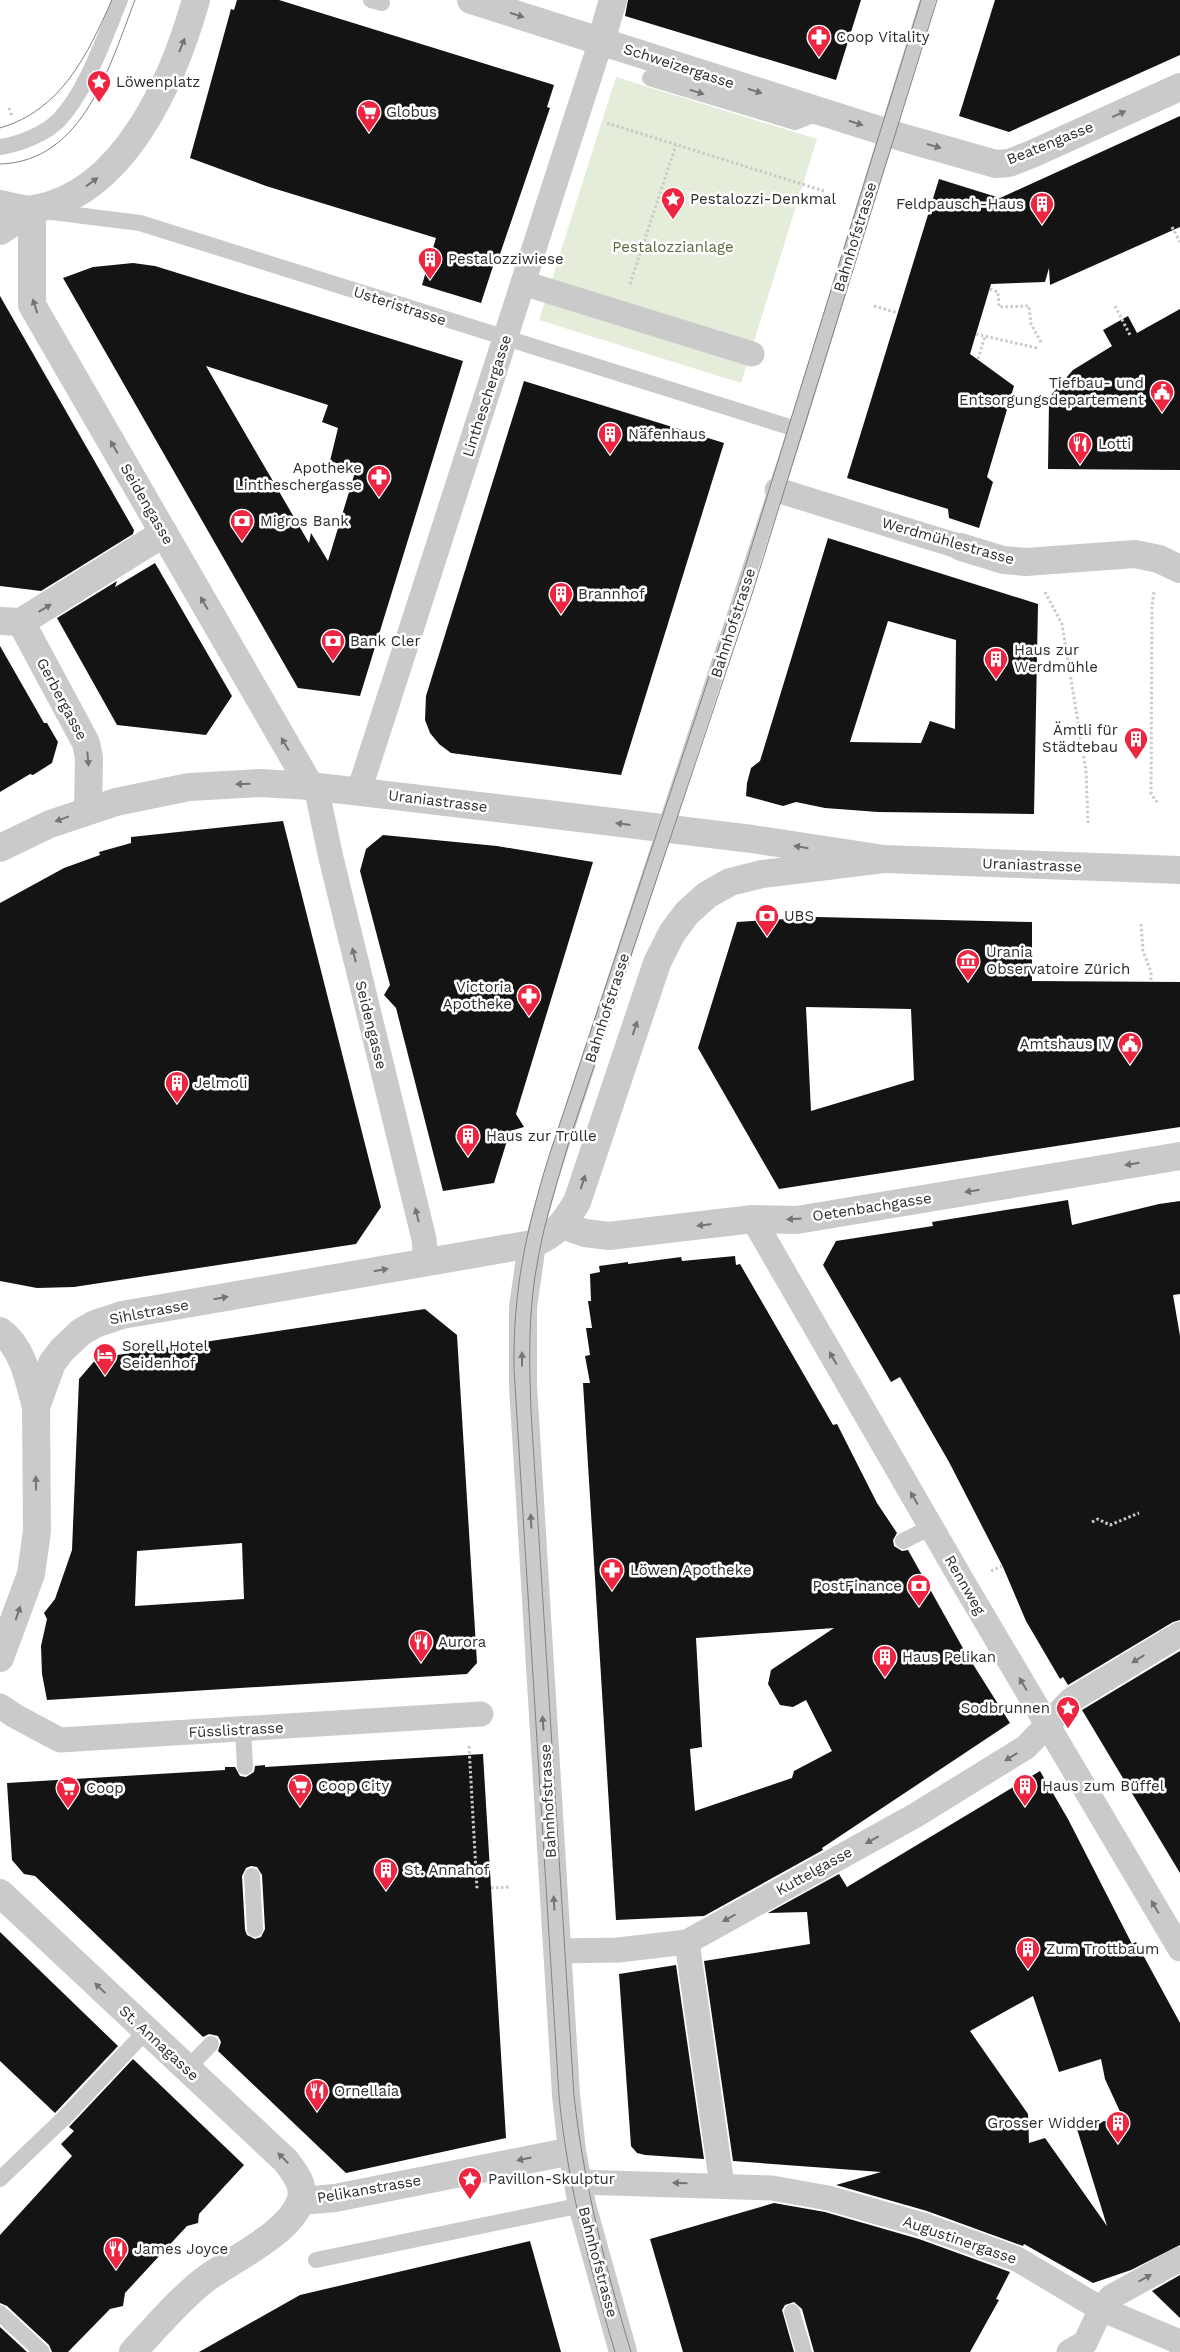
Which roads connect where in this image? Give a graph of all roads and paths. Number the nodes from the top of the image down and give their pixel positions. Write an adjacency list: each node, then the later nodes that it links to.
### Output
1 (120, 0): 13 (lane)
2 (196, 0): 16 (street, one-way to 2)
3 (471, 0): 6 (street, Schweizergasse, one-way to 6)
4 (614, 0): 6 (street, Lintheschergasse)
5 (928, 0): 11 (lane, Bahnhofstrasse)
6 (601, 42): 9 (street, Schweizergasse, one-way to 9); 10 (street, Lintheschergasse)
7 (650, 78): 9 (lane, one-way to 9)
8 (1180, 87): 11 (street, Beatengasse, one-way to 8)
9 (820, 111): 11 (street, Schweizergasse, one-way to 11)
10 (578, 114): 12 (path); 20 (street, Lintheschergasse)
11 (887, 132): 34 (lane, Bahnhofstrasse)
12 (676, 145): 14 (path); 24 (path)
13 (0, 147)
14 (824, 190)
15 (0, 204): 16 (street, Usteristrasse)
16 (32, 210): 18 (street); 29 (lane, Usteristrasse); 36 (street, Seidengasse, one-way to 16)
17 (1172, 227): 19 (path)
18 (0, 231)
19 (1180, 242)
20 (523, 283): 24 (street); 29 (street, Lintheschergasse)
21 (990, 289): 30 (path)
22 (874, 306): 25 (path)
23 (1115, 306): 28 (path)
24 (620, 313): 32 (street)
25 (898, 313)
26 (976, 334): 27 (path)
27 (985, 336): 31 (path); 33 (path)
28 (1131, 337)
29 (505, 340): 34 (lane, Usteristrasse); 43 (street, Lintheschergasse)
30 (1042, 344)
31 (1037, 348)
32 (752, 354)
33 (978, 359)
34 (796, 430): 35 (lane, Bahnhofstrasse)
35 (776, 490): 37 (street, Werdmühlestrasse); 47 (lane, Bahnhofstrasse)
36 (164, 533): 41 (street, Gerbergasse, one-way to 36); 42 (street, Seidengasse, one-way to 36)
37 (961, 547): 38 (street, Werdmühlestrasse)
38 (1026, 562): 39 (street, Werdmühlestrasse); 46 (path)
39 (1180, 569)
40 (1152, 605): 44 (path)
41 (10, 621): 45 (street, Gerbergasse, one-way to 45)
42 (313, 786): 43 (street, Uraniastrasse); 45 (street, Uraniastrasse, one-way to 45); 57 (street, Seidengasse, one-way to 42)
43 (359, 791): 47 (street, Uraniastrasse, one-way to 43)
44 (1157, 802)
45 (88, 810): 48 (street, Uraniastrasse, one-way to 48)
46 (1088, 823)
47 (666, 829): 49 (street, Uraniastrasse, one-way to 47); 56 (lane, Bahnhofstrasse)
48 (0, 848)
49 (884, 859): 50 (street, Uraniastrasse); 55 (street, Uraniastrasse, one-way to 49)
50 (1180, 870)
51 (1141, 924): 52 (path)
52 (1151, 982)
53 (1180, 1156): 54 (street, Oetenbachgasse, one-way to 54)
54 (753, 1219): 55 (street, Oetenbachgasse, one-way to 55); 62 (street, Rennweg, one-way to 54)
55 (562, 1226): 56 (street)
56 (532, 1244): 57 (street, Sihlstrasse); 80 (street, Bahnhofstrasse, one-way to 56)
57 (426, 1262): 59 (street, Sihlstrasse, one-way to 57)
58 (0, 1331): 59 (street)
59 (36, 1407): 65 (street, Sihlstrasse, one-way to 59)
60 (1139, 1513): 61 (path)
61 (1092, 1522)
62 (932, 1528): 63 (lane); 68 (street, Rennweg, one-way to 62)
63 (903, 1541)
64 (1180, 1634): 68 (street, Kuttelgasse, one-way to 68)
65 (0, 1658)
66 (0, 1706): 69 (street, Füsslistrasse)
67 (481, 1714): 69 (street, Füsslistrasse)
68 (1048, 1726): 78 (street, Kuttelgasse, one-way to 78); 79 (street, Rennweg, one-way to 68)
69 (243, 1729): 71 (lane)
70 (470, 1755): 75 (path)
71 (245, 1767)
72 (252, 1876): 77 (lane)
73 (510, 1887): 74 (path)
74 (491, 1888)
75 (477, 1889)
76 (0, 1893): 81 (street, St. Annagasse, one-way to 76)
77 (255, 1929)
78 (688, 1942): 80 (street, Kuttelgasse); 86 (street)
79 (1180, 1949)
80 (556, 1952): 84 (street, Bahnhofstrasse)
81 (146, 2031): 83 (street, St. Annagasse); 85 (lane)
82 (211, 2044): 83 (lane)
83 (187, 2069): 88 (street, St. Annagasse, one-way to 83)
84 (572, 2151): 87 (street, Bahnhofstrasse); 88 (street, Pelikanstrasse, one-way to 88)
85 (0, 2179)
86 (722, 2185): 87 (street, Augustinergasse, one-way to 87); 91 (street, Augustinergasse)
87 (580, 2193): 90 (lane); 97 (street, Bahnhofstrasse)
88 (301, 2201): 96 (street, Pelikanstrasse)
89 (1180, 2259): 91 (street, one-way to 89)
90 (316, 2260)
91 (1106, 2303): 94 (street, Augustinergasse); 99 (street)
92 (792, 2312): 98 (lane)
93 (0, 2313): 95 (lane)
94 (1180, 2344)
95 (42, 2352)
96 (133, 2352)
97 (623, 2352)
98 (804, 2352)
99 (1069, 2352)

